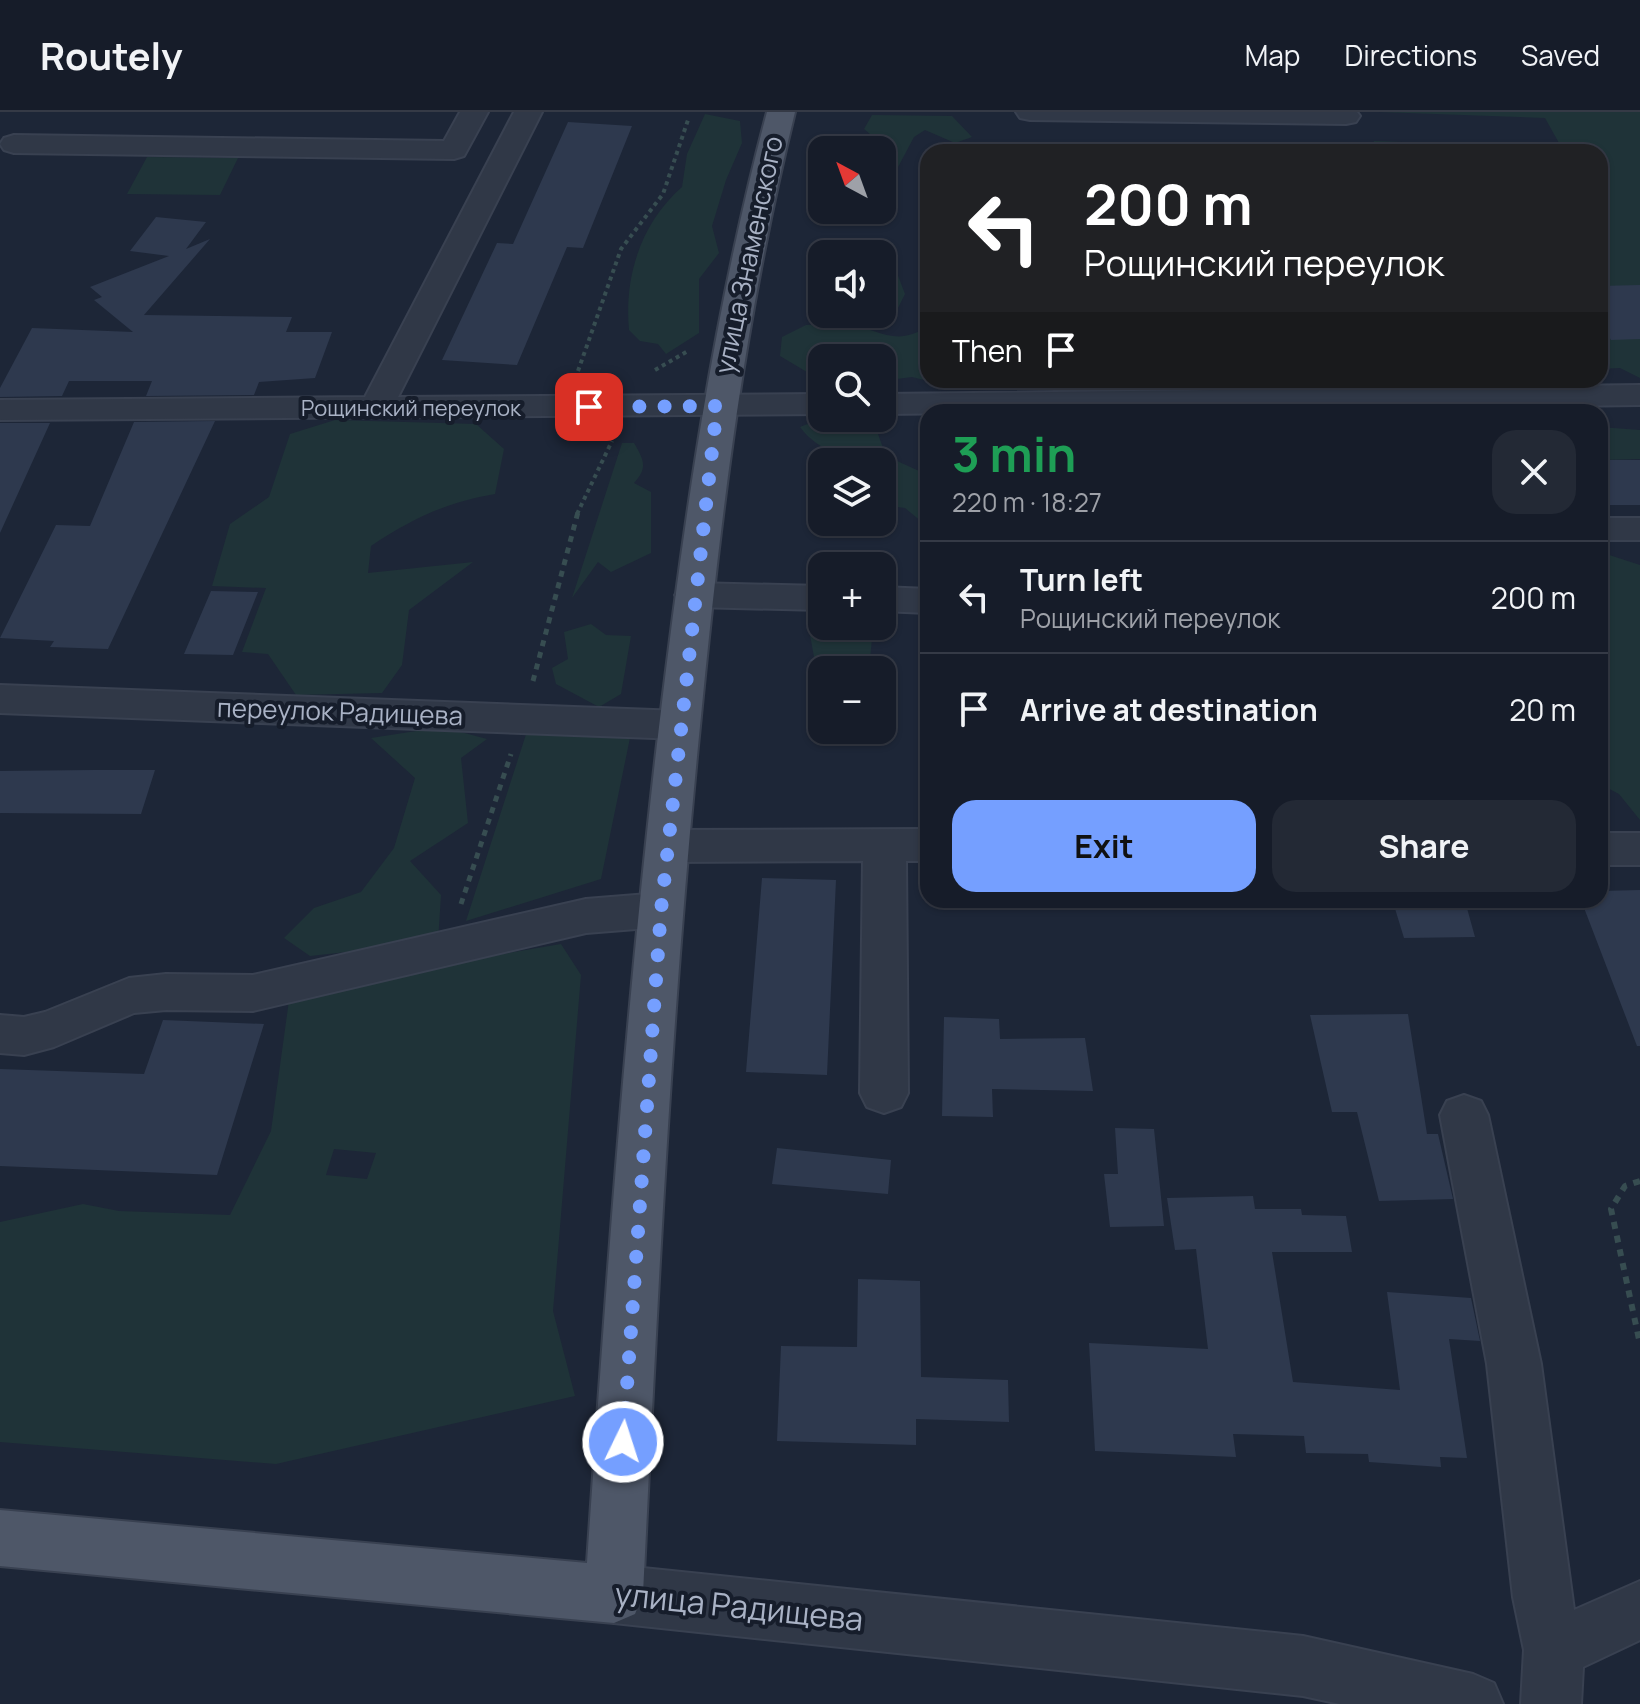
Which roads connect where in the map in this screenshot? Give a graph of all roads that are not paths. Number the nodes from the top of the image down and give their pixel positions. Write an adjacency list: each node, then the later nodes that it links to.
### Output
1 (474, 112): 6 (street)
2 (528, 112): 13 (street)
3 (781, 112): 12 (main road, улица Знаменского)
4 (1030, 112): 5 (street)
5 (1347, 122)
6 (11, 149)
7 (1355, 388): 10 (street); 11 (street)
8 (1640, 395): 11 (street)
9 (808, 404): 12 (street, Рощинский переулок)
10 (896, 404)
11 (1428, 404)
12 (717, 406): 13 (street, Рощинский переулок); 17 (main road, улица Знаменского)
13 (376, 408): 14 (street, Рощинский переулок)
14 (0, 410)
15 (1608, 529): 16 (street)
16 (1640, 529)
17 (694, 595): 18 (street); 22 (main road, улица Знаменского)
18 (808, 598)
19 (896, 600): 20 (street)
20 (920, 601)
21 (0, 699): 22 (street, переулок Радищева)
22 (680, 725): 24 (main road, улица Знаменского)
23 (906, 845): 24 (street); 29 (street)
24 (667, 846): 27 (main road, улица Знаменского)
25 (1608, 849): 26 (street)
26 (1640, 849)
27 (661, 910): 28 (street); 32 (main road, улица Знаменского)
28 (0, 1034)
29 (884, 1093)
30 (1464, 1115): 34 (street)
31 (0, 1538): 32 (main road, улица Радищева)
32 (614, 1594): 35 (street, улица Радищева)
33 (1640, 1610): 34 (street)
34 (1552, 1677)
35 (1473, 1704)

